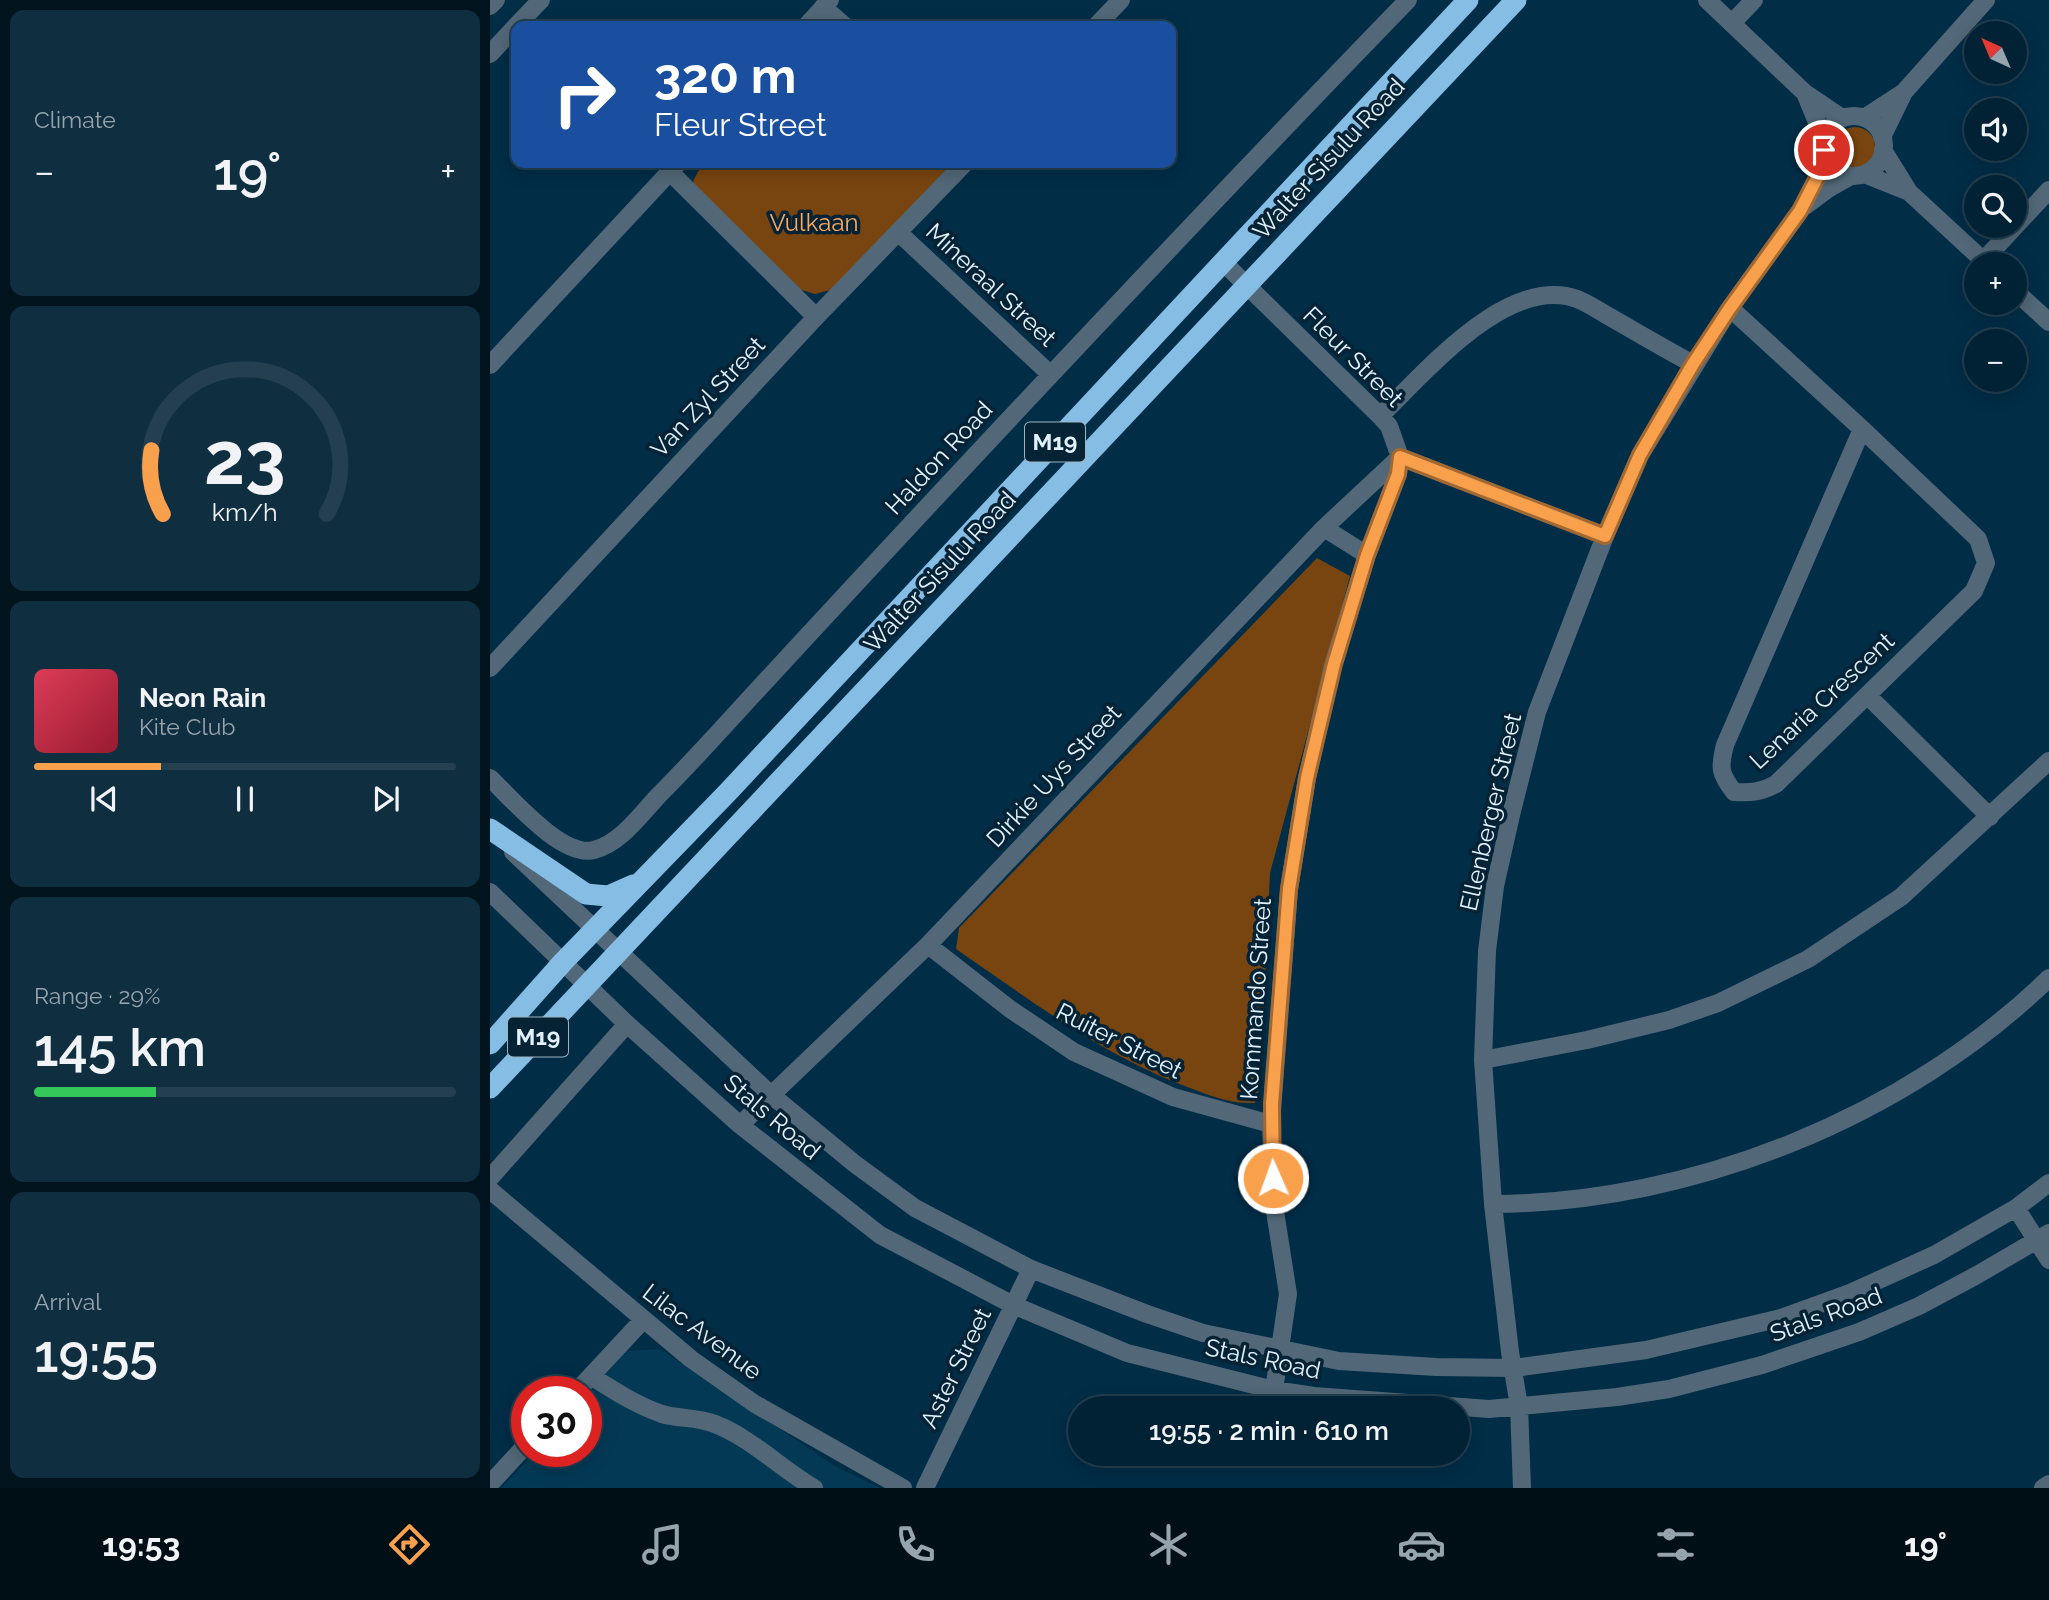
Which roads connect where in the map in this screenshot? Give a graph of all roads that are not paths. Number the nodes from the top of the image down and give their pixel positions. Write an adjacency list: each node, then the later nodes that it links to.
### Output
1 (496, 0): 11 (street)
2 (541, 0): 12 (street)
3 (1121, 0): 15 (street)
4 (1408, 0): 46 (street, Haldon Road)
5 (1471, 0): 16 (highway); 26 (highway, Walter Sisulu Road / M19)
6 (1516, 0): 16 (highway, Walter Sisulu Road / M19)
7 (1707, 0): 17 (street)
8 (1754, 0): 17 (street)
9 (1986, 0): 20 (street)
10 (827, 4): 13 (street); 14 (street)
11 (490, 6)
12 (521, 21)
13 (811, 21)
14 (841, 21)
15 (1101, 21)
16 (1495, 21): 30 (highway, Walter Sisulu Road / M19)
17 (1732, 23): 21 (street)
18 (511, 31): 19 (street)
19 (490, 54)
20 (1904, 92): 23 (street); 24 (street)
21 (1805, 93): 22 (street); 25 (street)
22 (1842, 118): 23 (street); 25 (street)
23 (1864, 118): 24 (street)
24 (1883, 143): 31 (street); 33 (street)
25 (1824, 144): 31 (street); 34 (street, Ellenberger Street)
26 (1328, 150): 30 (highway); 38 (highway, Walter Sisulu Road / M19)
27 (673, 168): 45 (street)
28 (675, 168): 42 (street)
29 (960, 168): 35 (street, Van Zyl Street)
30 (1352, 173): 39 (highway, Walter Sisulu Road / M19)
31 (1858, 175): 33 (street); 34 (street, Ellenberger Street)
32 (2049, 190): 37 (street)
33 (1909, 192): 36 (street)
34 (1800, 211): 41 (street, Ellenberger Street)
35 (898, 232): 42 (street, Van Zyl Street); 46 (street, Mineraal Street)
36 (1974, 252)
37 (1994, 252)
38 (1223, 262): 39 (street, Fleur Street); 49 (highway, Walter Sisulu Road / M19)
39 (1246, 286): 47 (street, Fleur Street); 51 (highway, Walter Sisulu Road / M19)
40 (2027, 302): 43 (street)
41 (1730, 308): 44 (street, Ellenberger Street); 48 (street, Lenaria Crescent)
42 (816, 317): 57 (street, Van Zyl Street)
43 (2049, 322)
44 (1693, 364): 47 (street); 53 (street, Ellenberger Street)
45 (490, 365)
46 (1051, 374): 62 (street, Haldon Road)
47 (1380, 416): 50 (street, Fleur Street)
48 (1862, 429): 58 (street, Lenaria Crescent); 58 (street, Lenaria Crescent)
49 (1055, 442): 51 (highway); 55 (highway, Walter Sisulu Road / M19)
50 (1400, 457): 52 (street, Dirkie Uys Street); 53 (street); 54 (street, Kommando Street)
51 (1078, 464): 56 (highway, Walter Sisulu Road / M19)
52 (1324, 528): 54 (street); 68 (street, Dirkie Uys Street)
53 (1605, 536): 75 (street, Ellenberger Street)
54 (1367, 555): 78 (street, Kommando Street)
55 (893, 615): 56 (highway); 59 (highway, Walter Sisulu Road / M19)
56 (915, 637): 60 (highway, Walter Sisulu Road / M19)
57 (490, 668)
58 (1867, 695): 63 (street)
59 (781, 736): 60 (highway); 65 (highway, Walter Sisulu Road / M19)
60 (803, 756): 69 (highway, Walter Sisulu Road / M19)
61 (2049, 761): 63 (street)
62 (490, 778)
63 (1990, 817): 75 (street)
64 (490, 830): 65 (highway); 67 (street, Stals Road)
65 (639, 883): 67 (highway, Walter Sisulu Road / M19)
66 (490, 892): 70 (street, Stals Road)
67 (594, 931): 69 (street, Stals Road); 70 (highway, Walter Sisulu Road / M19)
68 (928, 945): 77 (street, Dirkie Uys Street); 78 (street, Ruiter Street)
69 (619, 953): 72 (highway, Walter Sisulu Road / M19); 77 (street, Stals Road)
70 (563, 962): 72 (street, Stals Road); 74 (highway, Walter Sisulu Road / M19)
71 (2049, 978): 83 (street)
72 (586, 985): 73 (street, Stals Road); 76 (highway, Walter Sisulu Road / M19)
73 (627, 1024): 79 (street, Stals Road); 80 (street)
74 (490, 1044)
75 (1483, 1060): 83 (street, Ellenberger Street)
76 (490, 1088)
77 (770, 1094): 79 (street, Dirkie Uys Street); 87 (street, Stals Road)
78 (1271, 1124): 90 (street, Kommando Street)
79 (740, 1125): 88 (street, Stals Road)
80 (490, 1178)
81 (2049, 1183): 84 (street, Stals Road)
82 (490, 1190): 89 (street, Lilac Avenue)
83 (1493, 1204): 91 (street, Ellenberger Street)
84 (2016, 1208): 85 (street); 91 (street, Stals Road)
85 (2043, 1237): 86 (street); 95 (street, Stals Road)
86 (2049, 1260)
87 (1031, 1269): 88 (street, Aster Street); 90 (street, Stals Road)
88 (1013, 1305): 94 (street, Stals Road); 101 (street, Aster Street)
89 (643, 1320): 92 (street); 100 (street, Lilac Avenue)
90 (1280, 1348): 91 (street, Stals Road); 94 (street, Kommando Street)
91 (1514, 1367): 95 (street, Ellenberger Street)
92 (591, 1376)
93 (602, 1383): 99 (street)
94 (1274, 1390): 95 (street, Stals Road)
95 (1519, 1406): 102 (street, Ellenberger Street)
96 (511, 1461): 97 (street)
97 (490, 1484)
98 (2049, 1484): 103 (street)
99 (807, 1487)
100 (903, 1488)
101 (925, 1488)
102 (1522, 1488)
103 (2043, 1488)

